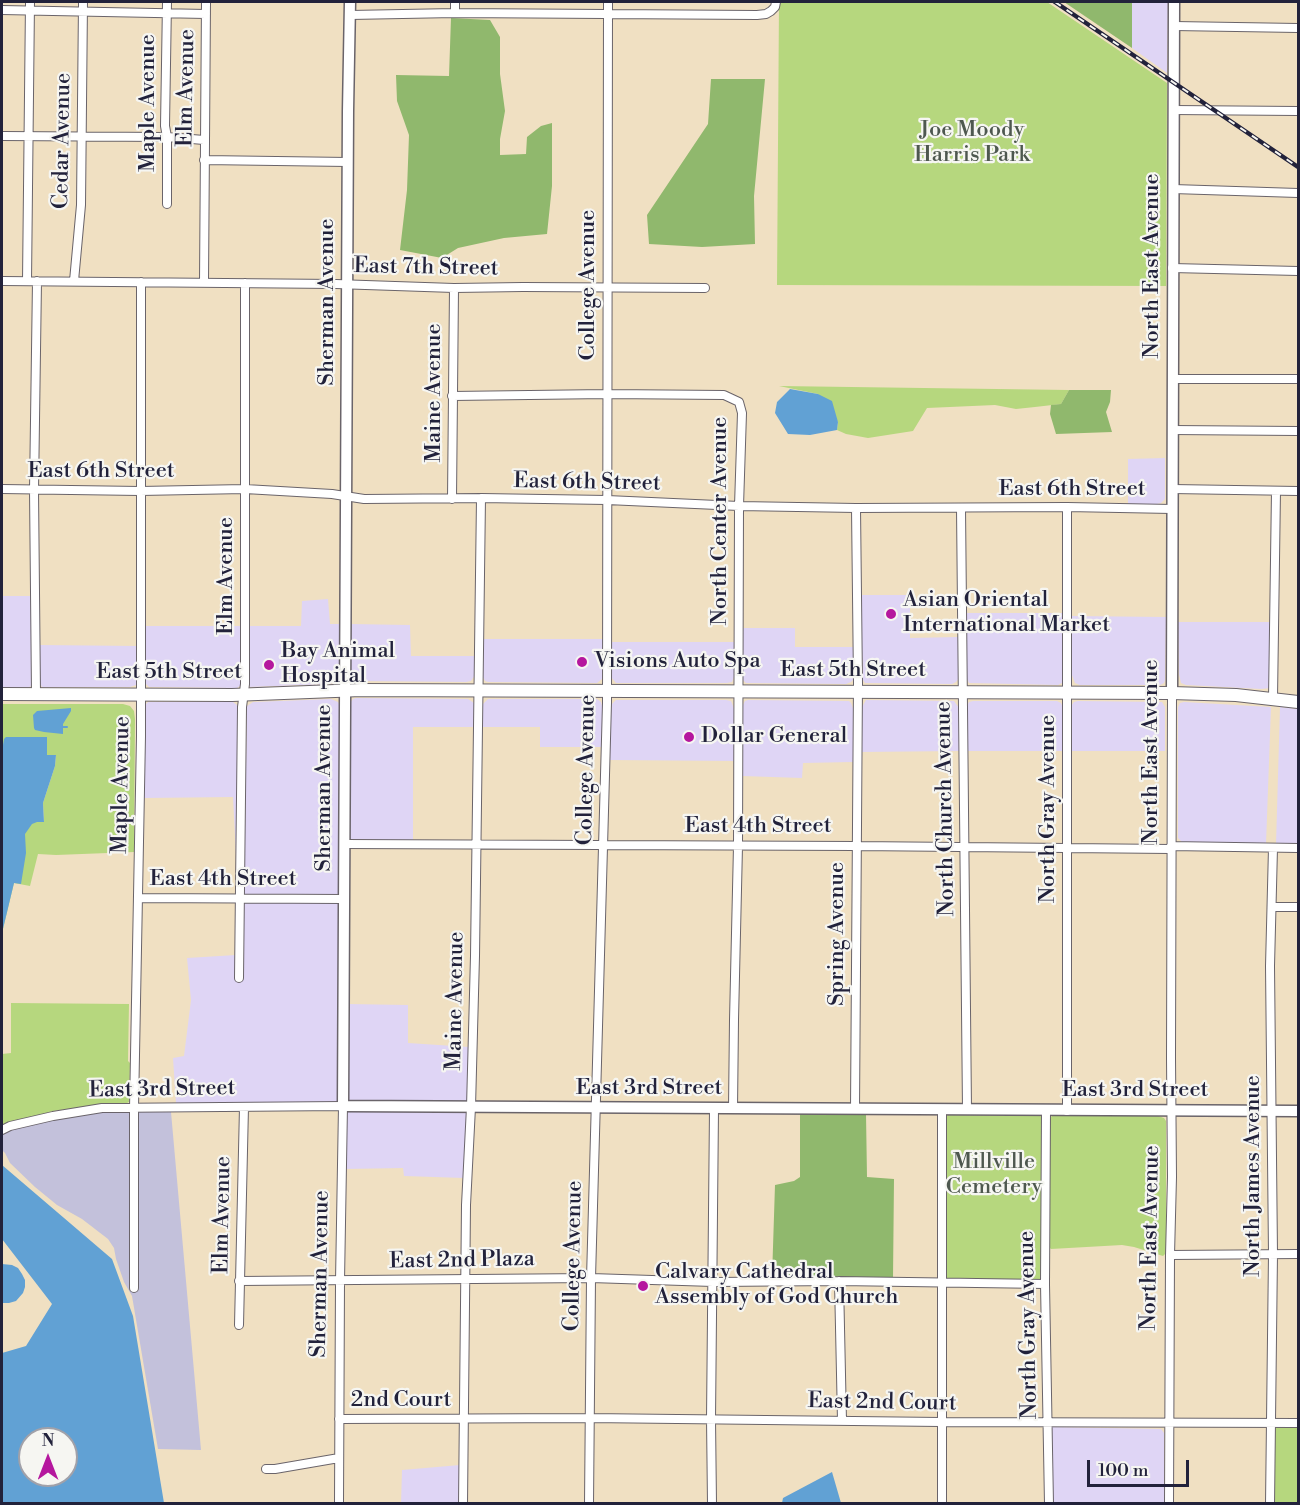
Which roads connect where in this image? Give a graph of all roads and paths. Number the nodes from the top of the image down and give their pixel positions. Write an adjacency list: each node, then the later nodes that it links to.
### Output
1 (30, 2): 11 (street)
2 (83, 2): 12 (street, Cedar Avenue)
3 (167, 2): 14 (street, Maple Avenue)
4 (206, 2): 15 (street, Elm Avenue)
5 (350, 2): 16 (street, Sherman Avenue)
6 (455, 2): 13 (street)
7 (608, 2): 17 (street, College Avenue)
8 (776, 2): 17 (street)
9 (1174, 2): 18 (street, North East Avenue)
10 (2, 10): 11 (street)
11 (30, 11): 12 (street); 23 (street)
12 (82, 13): 14 (street); 24 (street, Cedar Avenue)
13 (455, 13): 16 (street); 17 (street)
14 (167, 14): 15 (street); 25 (street, Maple Avenue)
15 (206, 14): 26 (street, Elm Avenue)
16 (350, 15): 28 (street, Sherman Avenue)
17 (608, 15): 44 (street, College Avenue)
18 (1174, 26): 19 (street); 20 (street, North East Avenue)
19 (1299, 28)
20 (1173, 110): 21 (street); 29 (street, North East Avenue)
21 (1299, 111)
22 (2, 136): 23 (street)
23 (29, 136): 24 (street); 35 (street)
24 (82, 137): 25 (street); 37 (street, Cedar Avenue)
25 (167, 137): 26 (street); 31 (street, Maple Avenue)
26 (204, 140): 27 (street, Elm Avenue)
27 (204, 160): 28 (street); 39 (street, Elm Avenue)
28 (348, 162): 41 (street, Sherman Avenue)
29 (1173, 189): 30 (street); 32 (street, North East Avenue)
30 (1299, 193)
31 (167, 204)
32 (1173, 268): 33 (street); 45 (street, North East Avenue)
33 (1299, 271)
34 (2, 281): 35 (street, East 7th Street)
35 (27, 281): 36 (street, East 7th Street)
36 (37, 281): 37 (street, East 7th Street); 54 (street)
37 (74, 281): 38 (street, East 7th Street)
38 (141, 282): 39 (street, East 7th Street); 55 (street, Maple Avenue)
39 (204, 282): 40 (street, East 7th Street)
40 (245, 283): 41 (street, East 7th Street); 52 (street, Elm Avenue)
41 (347, 285): 42 (street, East 7th Street); 58 (street, Sherman Avenue)
42 (454, 288): 44 (street, East 7th Street); 48 (street, Maine Avenue)
43 (705, 288): 44 (street, East 7th Street)
44 (607, 289): 47 (street, College Avenue)
45 (1172, 379): 46 (street); 49 (street, North East Avenue)
46 (1299, 380)
47 (607, 394): 48 (street); 61 (street, College Avenue); 62 (street, North Center Avenue)
48 (452, 396): 60 (street, Maine Avenue)
49 (1172, 430): 50 (street); 53 (street, North East Avenue)
50 (1299, 431)
51 (2, 489): 54 (street, East 6th Street)
52 (244, 489): 55 (street, East 6th Street); 58 (street, East 6th Street); 78 (street, Elm Avenue)
53 (1172, 489): 56 (street, East 6th Street); 66 (street, North East Avenue)
54 (34, 490): 55 (street, East 6th Street); 76 (street)
55 (140, 491): 77 (street, Maple Avenue)
56 (1276, 491): 57 (street, East 6th Street); 79 (street)
57 (1299, 491)
58 (346, 496): 60 (street, East 6th Street); 67 (street, Sherman Avenue)
59 (481, 498): 60 (street, East 6th Street); 61 (street, East 6th Street); 68 (street, Maine Avenue)
60 (452, 499)
61 (607, 501): 62 (street, East 6th Street); 69 (street, College Avenue)
62 (739, 506): 64 (street, East 6th Street); 70 (street, North Center Avenue)
63 (1067, 507): 65 (street, East 6th Street); 66 (street, East 6th Street); 73 (street, North Gray Avenue)
64 (856, 508): 65 (street, East 6th Street); 71 (street, Spring Avenue)
65 (961, 508): 72 (street, North Church Avenue)
66 (1172, 509): 74 (street, North East Avenue)
67 (345, 690): 68 (main road, East 5th Street); 78 (main road, East 5th Street); 81 (street, Sherman Avenue)
68 (479, 690): 69 (main road, East 5th Street); 83 (street, Maine Avenue)
69 (607, 691): 70 (main road, East 5th Street); 82 (street, College Avenue)
70 (738, 692): 71 (main road, East 5th Street); 84 (street, North Center Avenue)
71 (858, 692): 72 (main road, East 5th Street); 85 (street, Spring Avenue)
72 (963, 692): 73 (main road, East 5th Street); 86 (street, North Church Avenue)
73 (1067, 693): 74 (main road, East 5th Street); 87 (street, North Gray Avenue)
74 (1172, 693): 79 (main road, East 5th Street); 88 (street, North East Avenue)
75 (2, 694): 76 (main road, East 5th Street)
76 (36, 694): 77 (main road, East 5th Street)
77 (141, 695): 78 (main road, East 5th Street); 91 (street, Maple Avenue)
78 (244, 695): 93 (street, Elm Avenue)
79 (1273, 698): 80 (main road, East 5th Street)
80 (1299, 702)
81 (344, 844): 83 (street, East 4th Street); 92 (street, Sherman Avenue)
82 (603, 844): 83 (street, East 4th Street); 84 (street, East 4th Street); 101 (street, College Avenue)
83 (476, 845): 99 (street, Maine Avenue)
84 (738, 846): 85 (street, East 4th Street); 103 (street, North Center Avenue)
85 (856, 846): 86 (street, East 4th Street); 104 (street, Spring Avenue)
86 (964, 847): 87 (street, East 4th Street); 106 (street, North Church Avenue)
87 (1066, 848): 88 (street, East 4th Street); 108 (street, North Gray Avenue)
88 (1171, 848): 89 (street, East 4th Street); 109 (street, North East Avenue)
89 (1272, 848): 90 (street, East 4th Street); 94 (street, North James Avenue)
90 (1299, 848)
91 (138, 898): 93 (street, East 4th Street); 100 (street, Maple Avenue)
92 (344, 898): 93 (street, East 4th Street); 97 (street, Sherman Avenue)
93 (240, 899): 96 (street, Elm Avenue)
94 (1272, 907): 95 (street); 110 (street, North James Avenue)
95 (1299, 907)
96 (239, 978)
97 (343, 1106): 98 (street, East 3rd Street); 99 (street, East 3rd Street); 119 (street, Sherman Avenue)
98 (244, 1107): 100 (street, East 3rd Street); 118 (street, Elm Avenue)
99 (471, 1107): 101 (street, East 3rd Street); 117 (street, Maine Avenue)
100 (134, 1108): 112 (street, East 3rd Street); 124 (street, Maple Avenue)
101 (596, 1108): 102 (street, East 3rd Street); 116 (street, College Avenue)
102 (714, 1109): 103 (street, East 3rd Street); 121 (street)
103 (733, 1109): 104 (street, East 3rd Street)
104 (855, 1109): 105 (street, East 3rd Street)
105 (942, 1110): 106 (street, East 3rd Street); 122 (street)
106 (967, 1110): 107 (street, East 3rd Street)
107 (1046, 1111): 108 (street, East 3rd Street); 123 (street, North Gray Avenue)
108 (1067, 1111): 109 (street, East 3rd Street)
109 (1172, 1111): 110 (street, East 3rd Street); 115 (street, North East Avenue)
110 (1272, 1111): 111 (street, East 3rd Street); 113 (street, North James Avenue)
111 (1299, 1111)
112 (2, 1130)
113 (1273, 1254): 114 (street); 115 (street); 135 (street, North James Avenue)
114 (1299, 1254)
115 (1170, 1255): 134 (street, North East Avenue)
116 (591, 1278): 117 (street, East 2nd Plaza); 121 (street, East 2nd Plaza); 126 (street, College Avenue)
117 (466, 1279): 119 (street, East 2nd Plaza); 128 (street, Maine Avenue)
118 (239, 1281): 119 (street, East 2nd Plaza); 125 (street, Elm Avenue)
119 (340, 1281): 127 (street, Sherman Avenue)
120 (838, 1281): 121 (street, East 2nd Plaza); 122 (street, East 2nd Plaza); 130 (street)
121 (712, 1282): 129 (street)
122 (942, 1282): 123 (street, East 2nd Plaza); 131 (street)
123 (1045, 1284): 132 (street, North Gray Avenue)
124 (134, 1288)
125 (238, 1325)
126 (590, 1418): 128 (street, East 2nd Court); 129 (street, East 2nd Court); 140 (street, College Avenue)
127 (339, 1419): 128 (street, 2nd Court); 136 (street, Sherman Avenue)
128 (464, 1419): 139 (street, Maine Avenue)
129 (711, 1419): 130 (street, East 2nd Court); 141 (street)
130 (842, 1421): 131 (street, East 2nd Court)
131 (941, 1422): 132 (street, East 2nd Court); 142 (street)
132 (1048, 1423): 134 (street, East 2nd Court); 143 (street, North Gray Avenue)
133 (1299, 1423): 135 (street, East 2nd Court)
134 (1169, 1424): 135 (street, East 2nd Court); 144 (street, North East Avenue)
135 (1271, 1424): 145 (street, North James Avenue)
136 (339, 1458): 137 (street); 138 (street, Sherman Avenue)
137 (266, 1469)
138 (339, 1502)
139 (463, 1503)
140 (589, 1503)
141 (712, 1503)
142 (942, 1503)
143 (1049, 1503)
144 (1169, 1503)
145 (1270, 1503)

